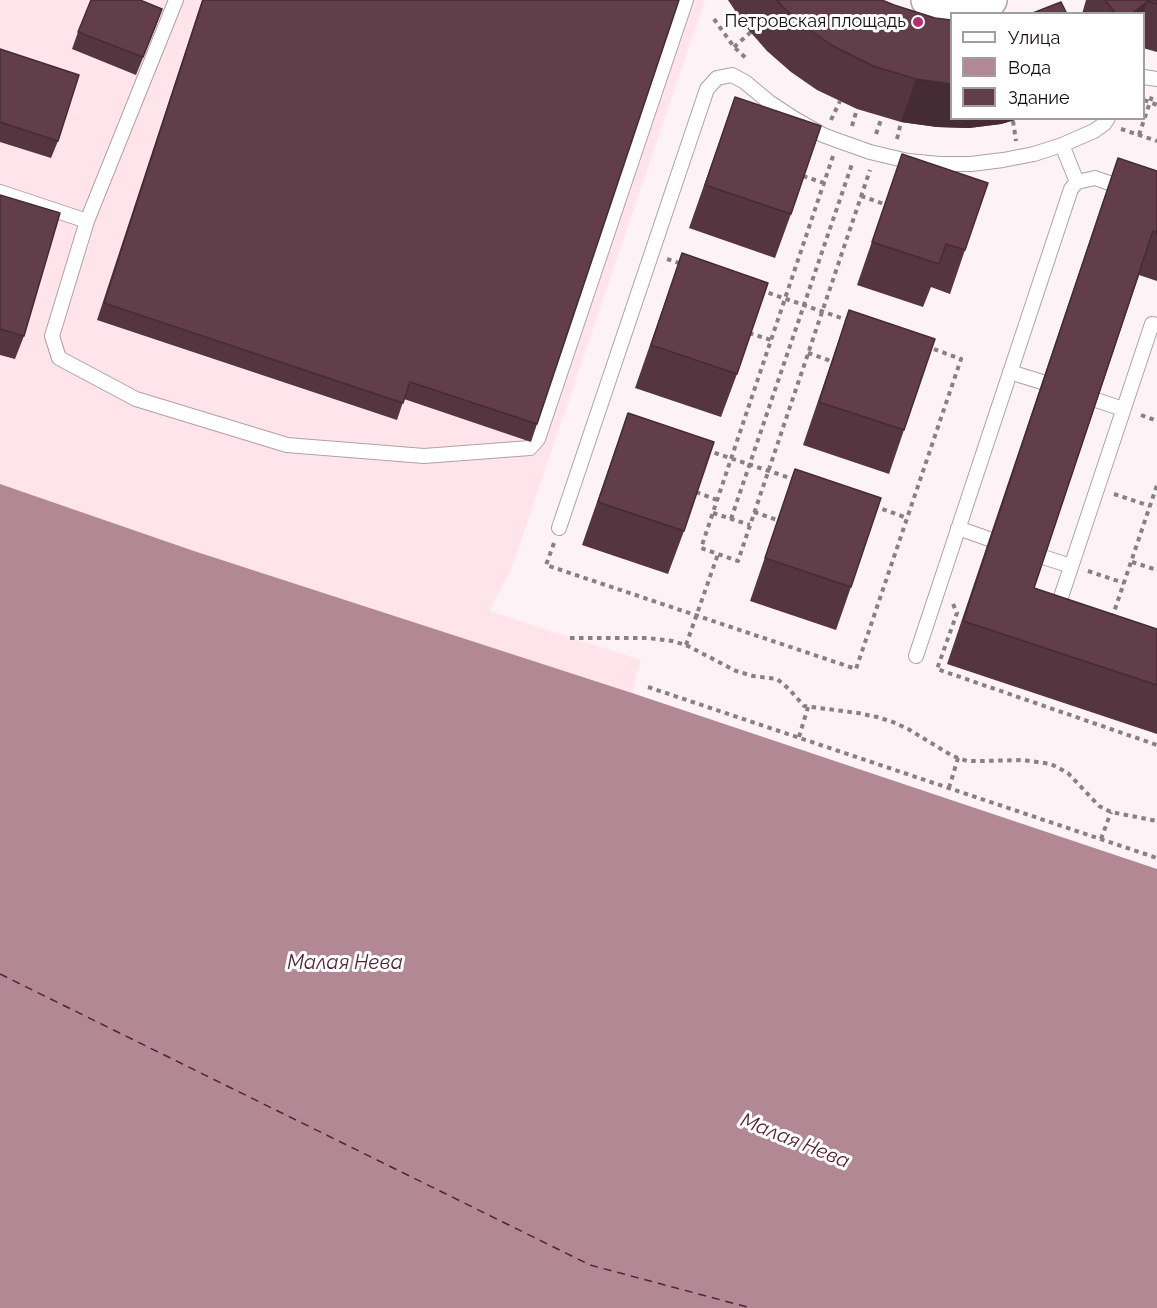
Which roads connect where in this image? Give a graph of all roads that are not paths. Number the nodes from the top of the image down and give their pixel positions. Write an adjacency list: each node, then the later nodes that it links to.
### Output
1 (176, 0): 10 (lane)
2 (686, 0): 10 (lane)
3 (928, 0): 4 (street)
4 (990, 0)
5 (1106, 121): 6 (lane)
6 (1062, 145): 7 (lane); 16 (lane)
7 (1077, 182): 9 (lane); 12 (lane)
8 (0, 192): 10 (lane)
9 (1157, 200)
10 (87, 220)
11 (1157, 325): 15 (lane)
12 (1010, 372): 13 (lane); 17 (lane)
13 (1042, 382)
14 (1095, 400): 15 (lane)
15 (1124, 409): 20 (lane)
16 (559, 528)
17 (958, 528): 18 (lane); 22 (lane)
18 (989, 538)
19 (1043, 556): 20 (lane)
20 (1071, 566): 21 (lane)
21 (1066, 616)
22 (916, 656)

